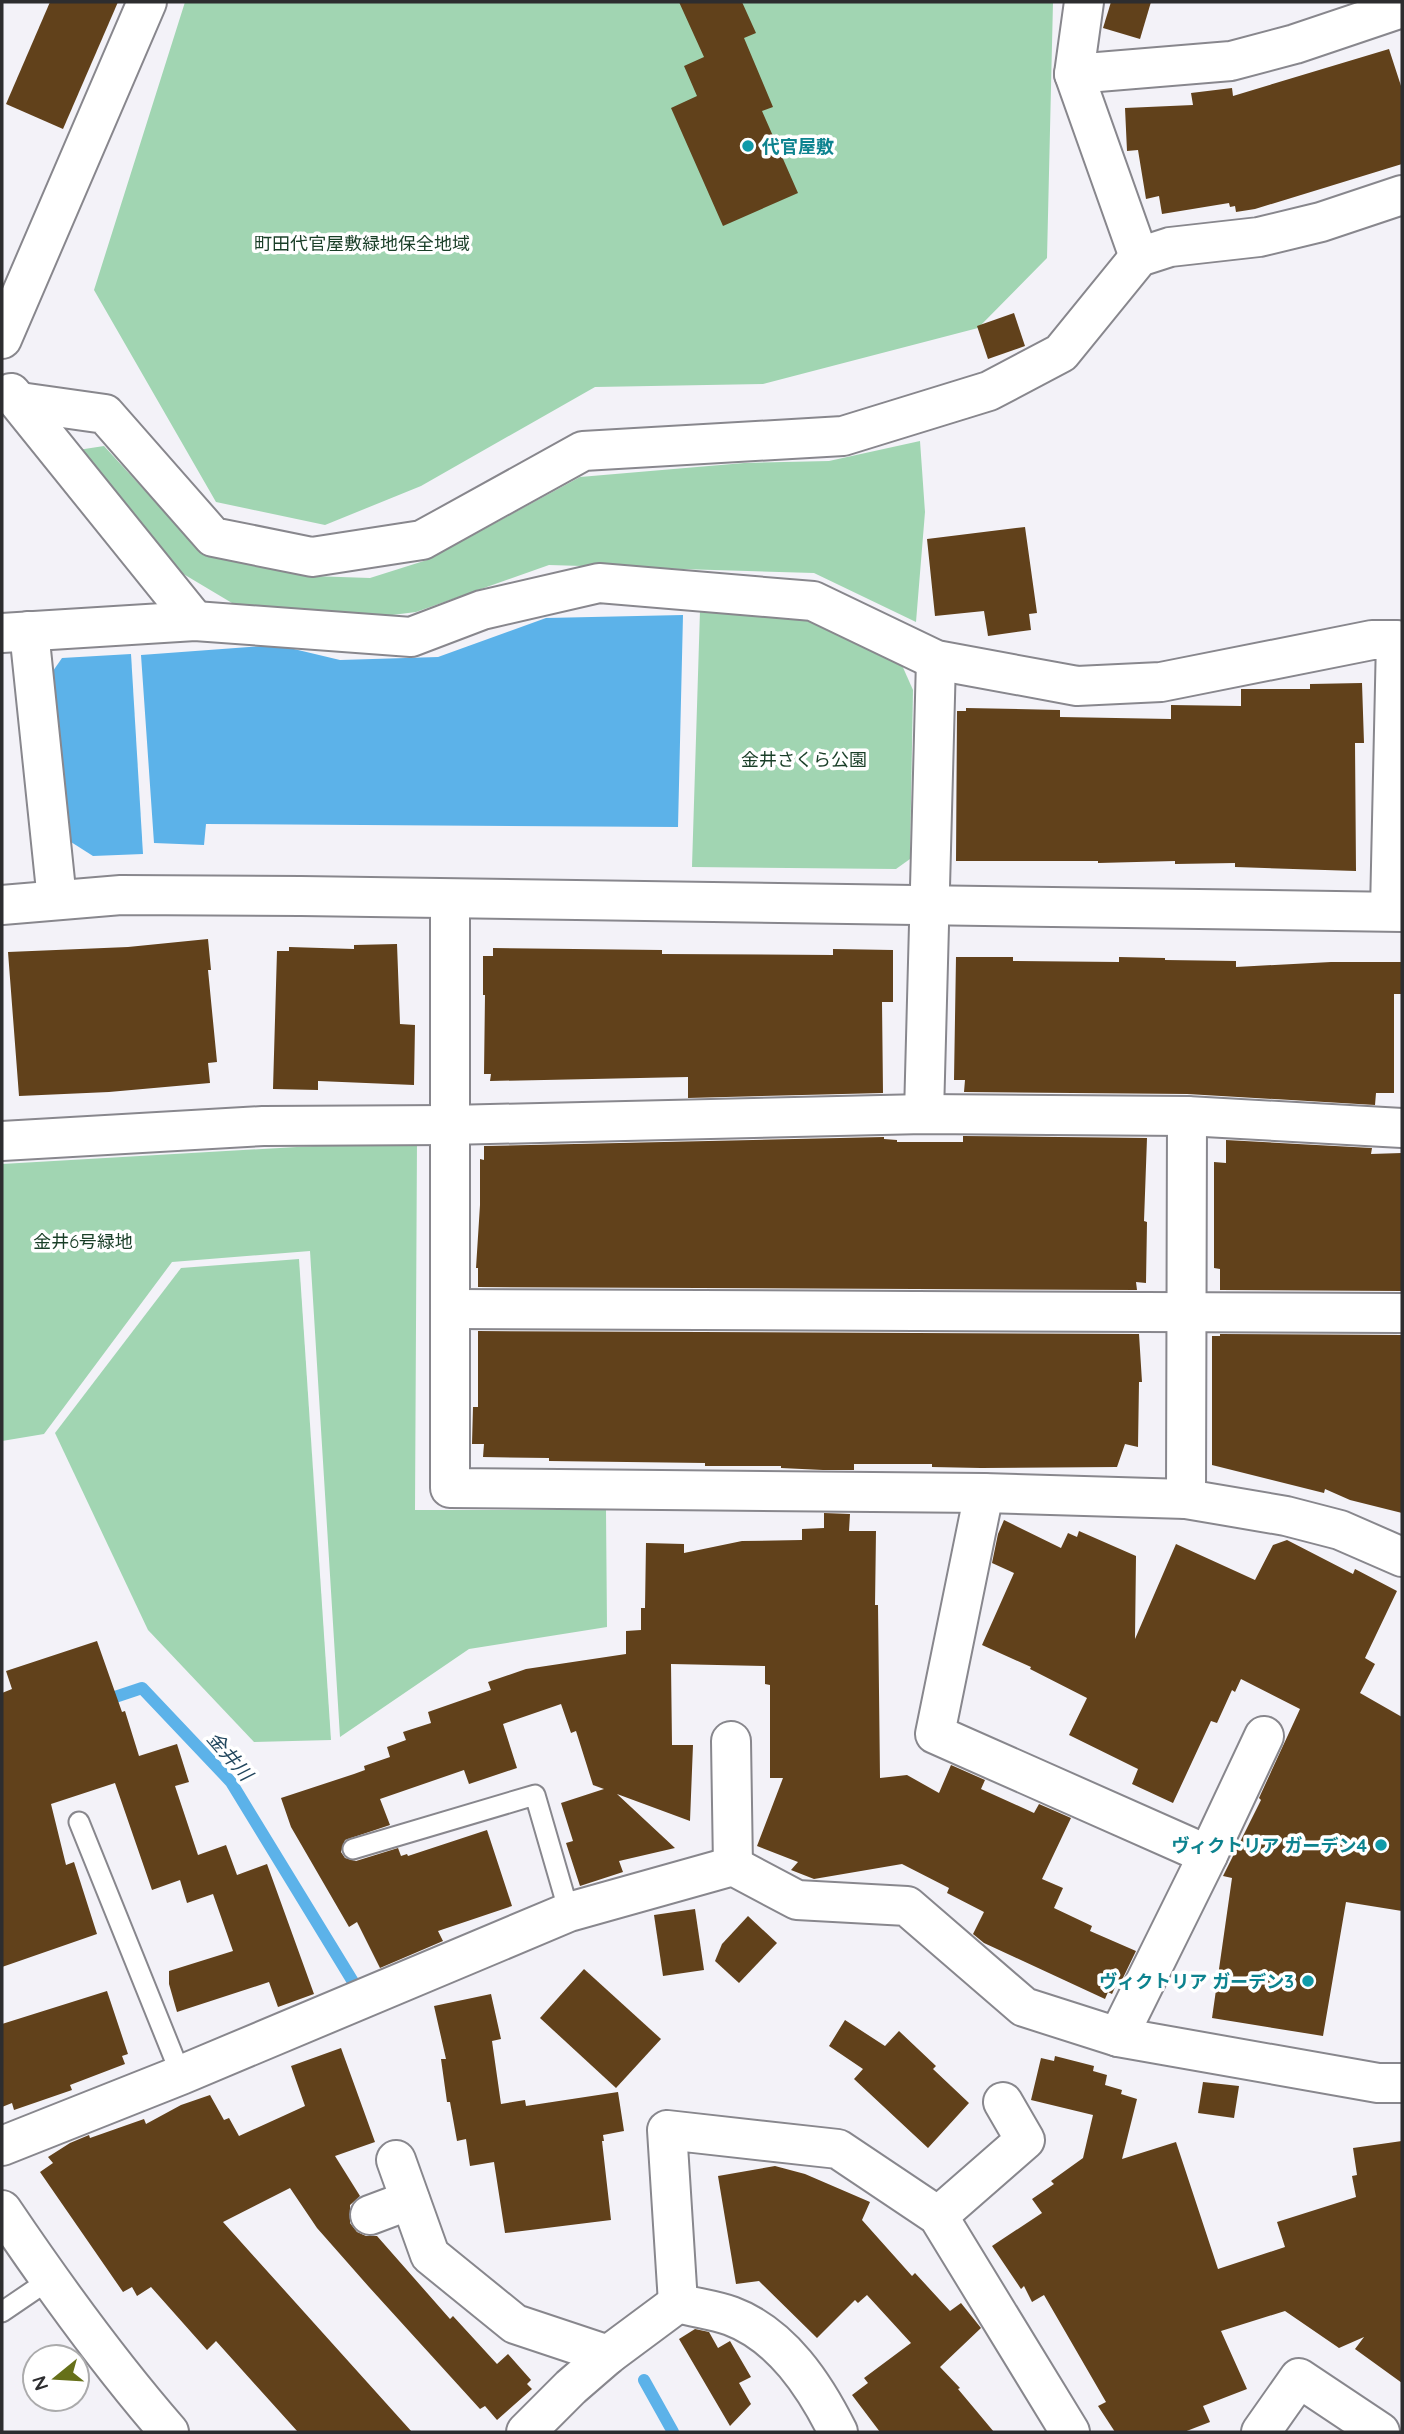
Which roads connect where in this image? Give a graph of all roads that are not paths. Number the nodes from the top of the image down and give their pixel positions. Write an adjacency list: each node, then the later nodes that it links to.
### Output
1 (147, 2): 7 (street)
2 (1084, 2): 4 (street)
3 (1402, 8): 4 (street)
4 (1074, 74): 6 (street)
5 (1402, 195): 6 (street)
6 (1139, 257): 8 (street)
7 (2, 339)
8 (11, 393): 9 (street)
9 (195, 621): 10 (street); 12 (street)
10 (15, 632): 14 (street)
11 (1399, 641): 12 (street); 17 (street)
12 (936, 660): 16 (street)
13 (450, 898): 14 (street); 16 (street); 20 (street)
14 (57, 900): 15 (street)
15 (2, 905)
16 (930, 905): 17 (street); 18 (street)
17 (1396, 911)
18 (924, 1114): 19 (street); 20 (street)
19 (1187, 1116): 21 (street); 24 (street)
20 (449, 1125): 22 (street); 23 (street)
21 (1402, 1128)
22 (2, 1141)
23 (451, 1309): 24 (street); 26 (street)
24 (1186, 1311): 25 (street); 27 (street)
25 (1402, 1313)
26 (984, 1493): 27 (street); 33 (street)
27 (1186, 1499): 28 (street)
28 (1402, 1557)
29 (1264, 1736): 33 (street)
30 (731, 1741): 34 (street)
31 (79, 1822): 37 (lane)
32 (353, 1849): 35 (lane)
33 (1208, 1855): 36 (street)
34 (733, 1866): 35 (street); 36 (street)
35 (569, 1912): 37 (street)
36 (1118, 2037): 38 (street)
37 (181, 2075): 40 (street)
38 (1402, 2083)
39 (1003, 2102): 45 (street)
40 (2, 2146)
41 (396, 2160): 42 (street)
42 (410, 2200): 44 (street); 49 (street)
43 (2, 2210): 46 (street)
44 (370, 2215)
45 (938, 2216): 47 (street); 53 (street)
46 (48, 2280): 48 (lane); 50 (street)
47 (678, 2304): 49 (street); 52 (street)
48 (2, 2312)
49 (608, 2355): 51 (street)
50 (169, 2432)
51 (526, 2432)
52 (838, 2432)
53 (1070, 2432)
54 (1261, 2432): 55 (street)
55 (1380, 2432)

